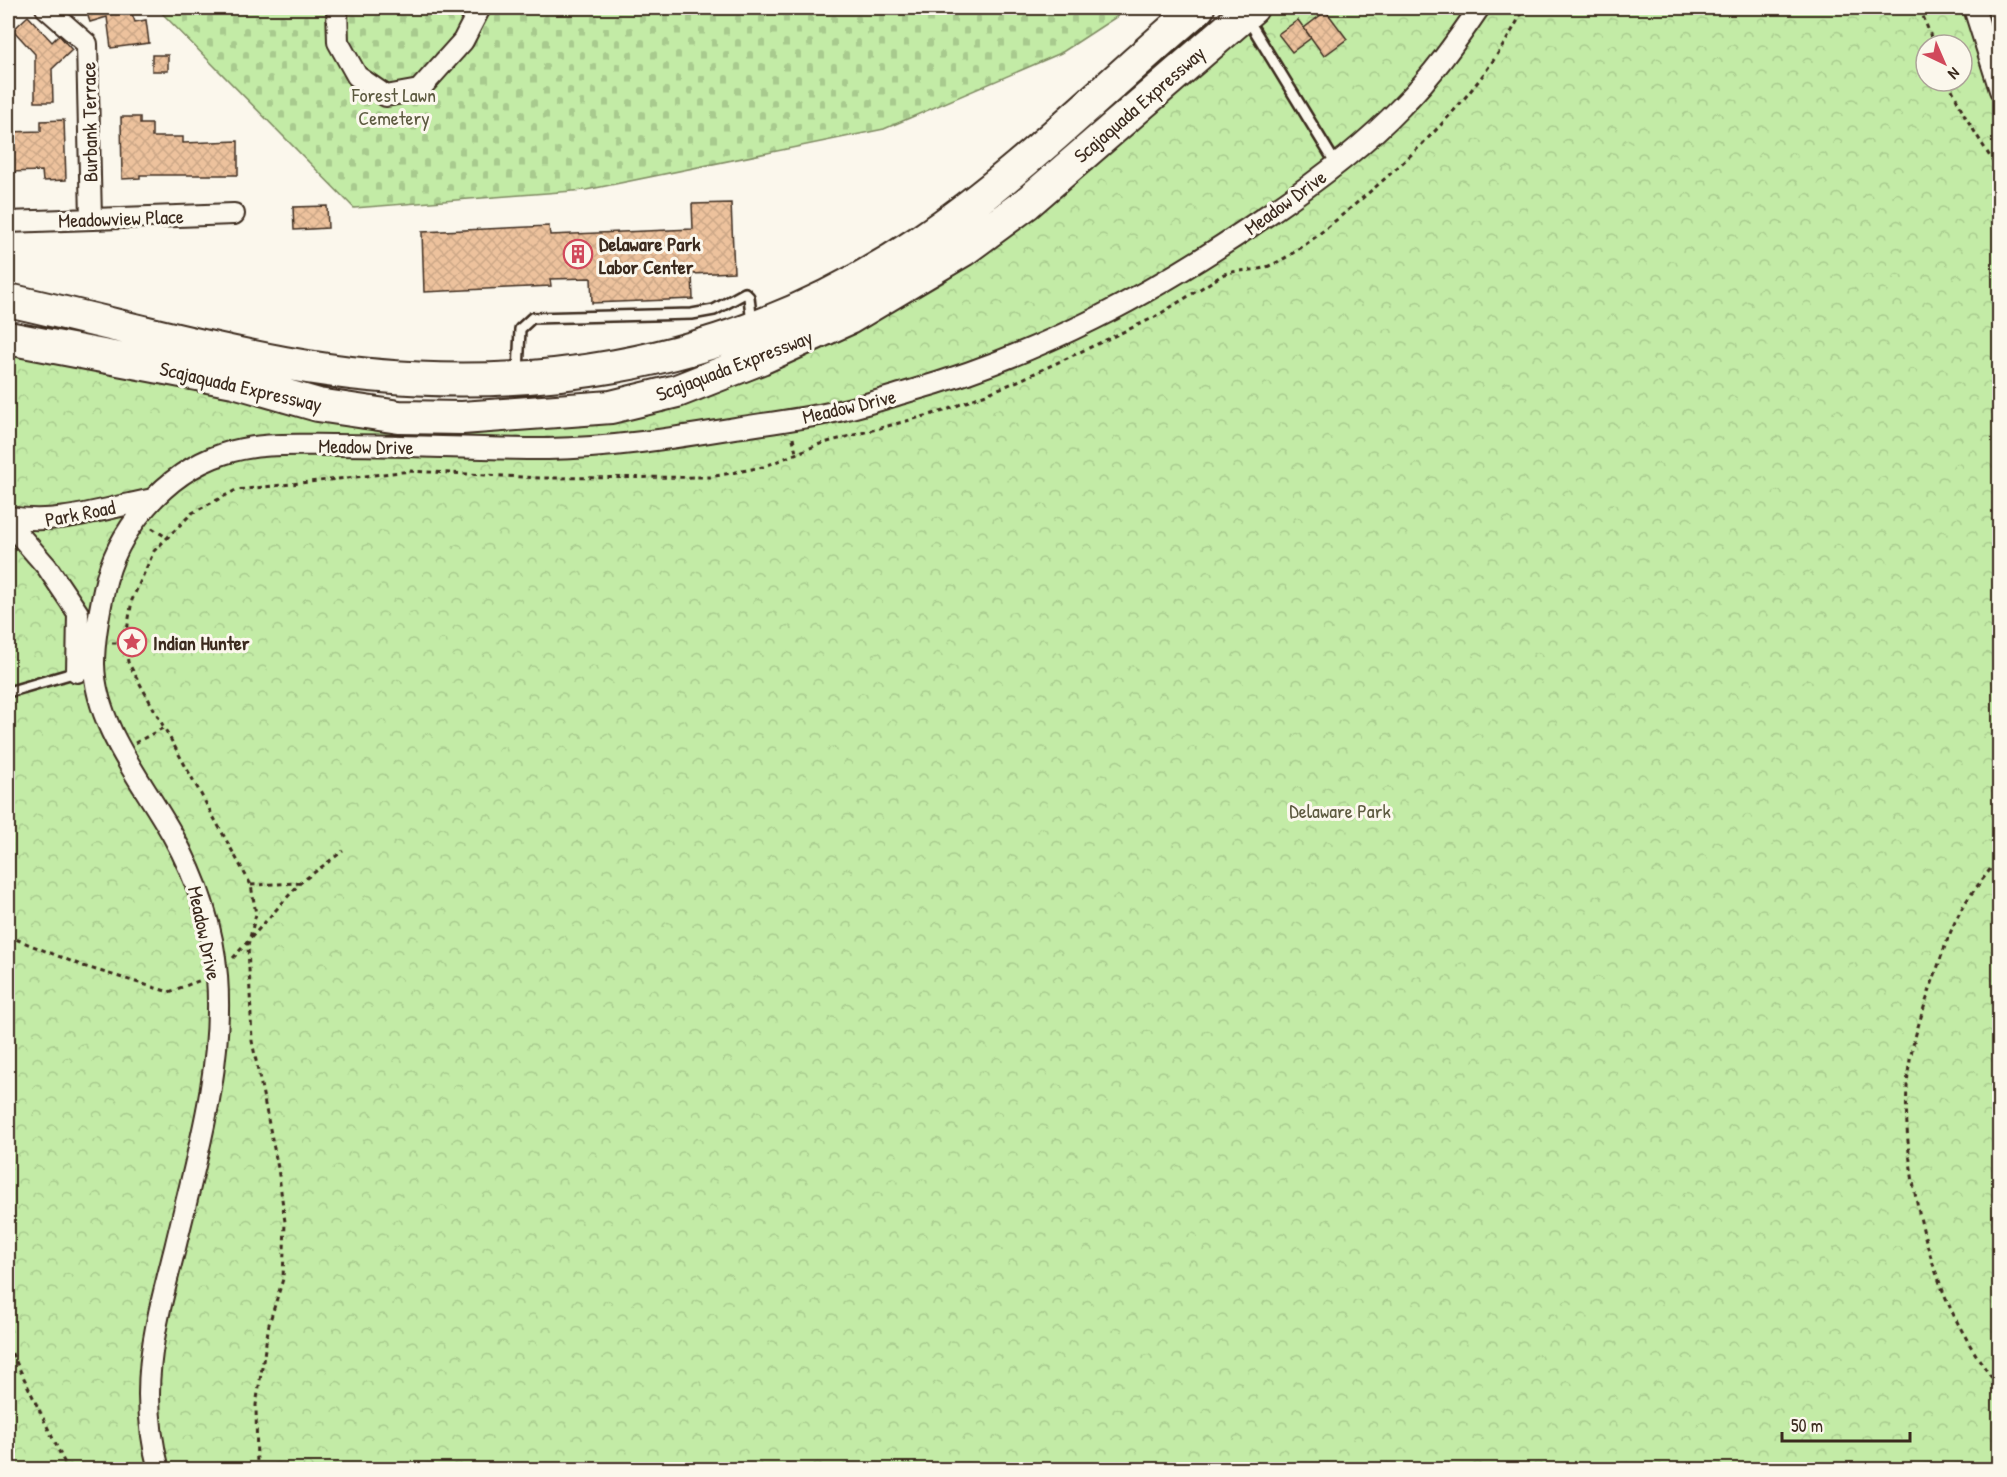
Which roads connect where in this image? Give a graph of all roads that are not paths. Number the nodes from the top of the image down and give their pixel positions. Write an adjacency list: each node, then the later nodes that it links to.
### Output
1 (46, 8): 11 (street, Burbank Terrace)
2 (337, 8): 3 (street)
3 (480, 8)
4 (1198, 8): 14 (highway, Scajaquada Expressway)
5 (1479, 8): 9 (street, Meadow Drive)
6 (1974, 8): 8 (street)
7 (1248, 11): 9 (lane); 15 (highway, Scajaquada Expressway)
8 (2000, 90)
9 (1336, 164): 17 (street, Meadow Drive)
10 (234, 214): 11 (street, Meadowview Place)
11 (91, 219): 12 (street, Meadowview Place)
12 (8, 222)
13 (8, 300): 16 (highway, Scajaquada Expressway)
14 (752, 329): 16 (highway, Scajaquada Expressway); 16 (lane)
15 (8, 338)
16 (517, 379)
17 (153, 499): 18 (street, Park Road); 20 (street, Meadow Drive)
18 (8, 517)
19 (8, 522): 20 (street, Park Road)
20 (85, 670): 21 (lane); 22 (street, Meadow Drive)
21 (8, 692)
22 (159, 1470)

